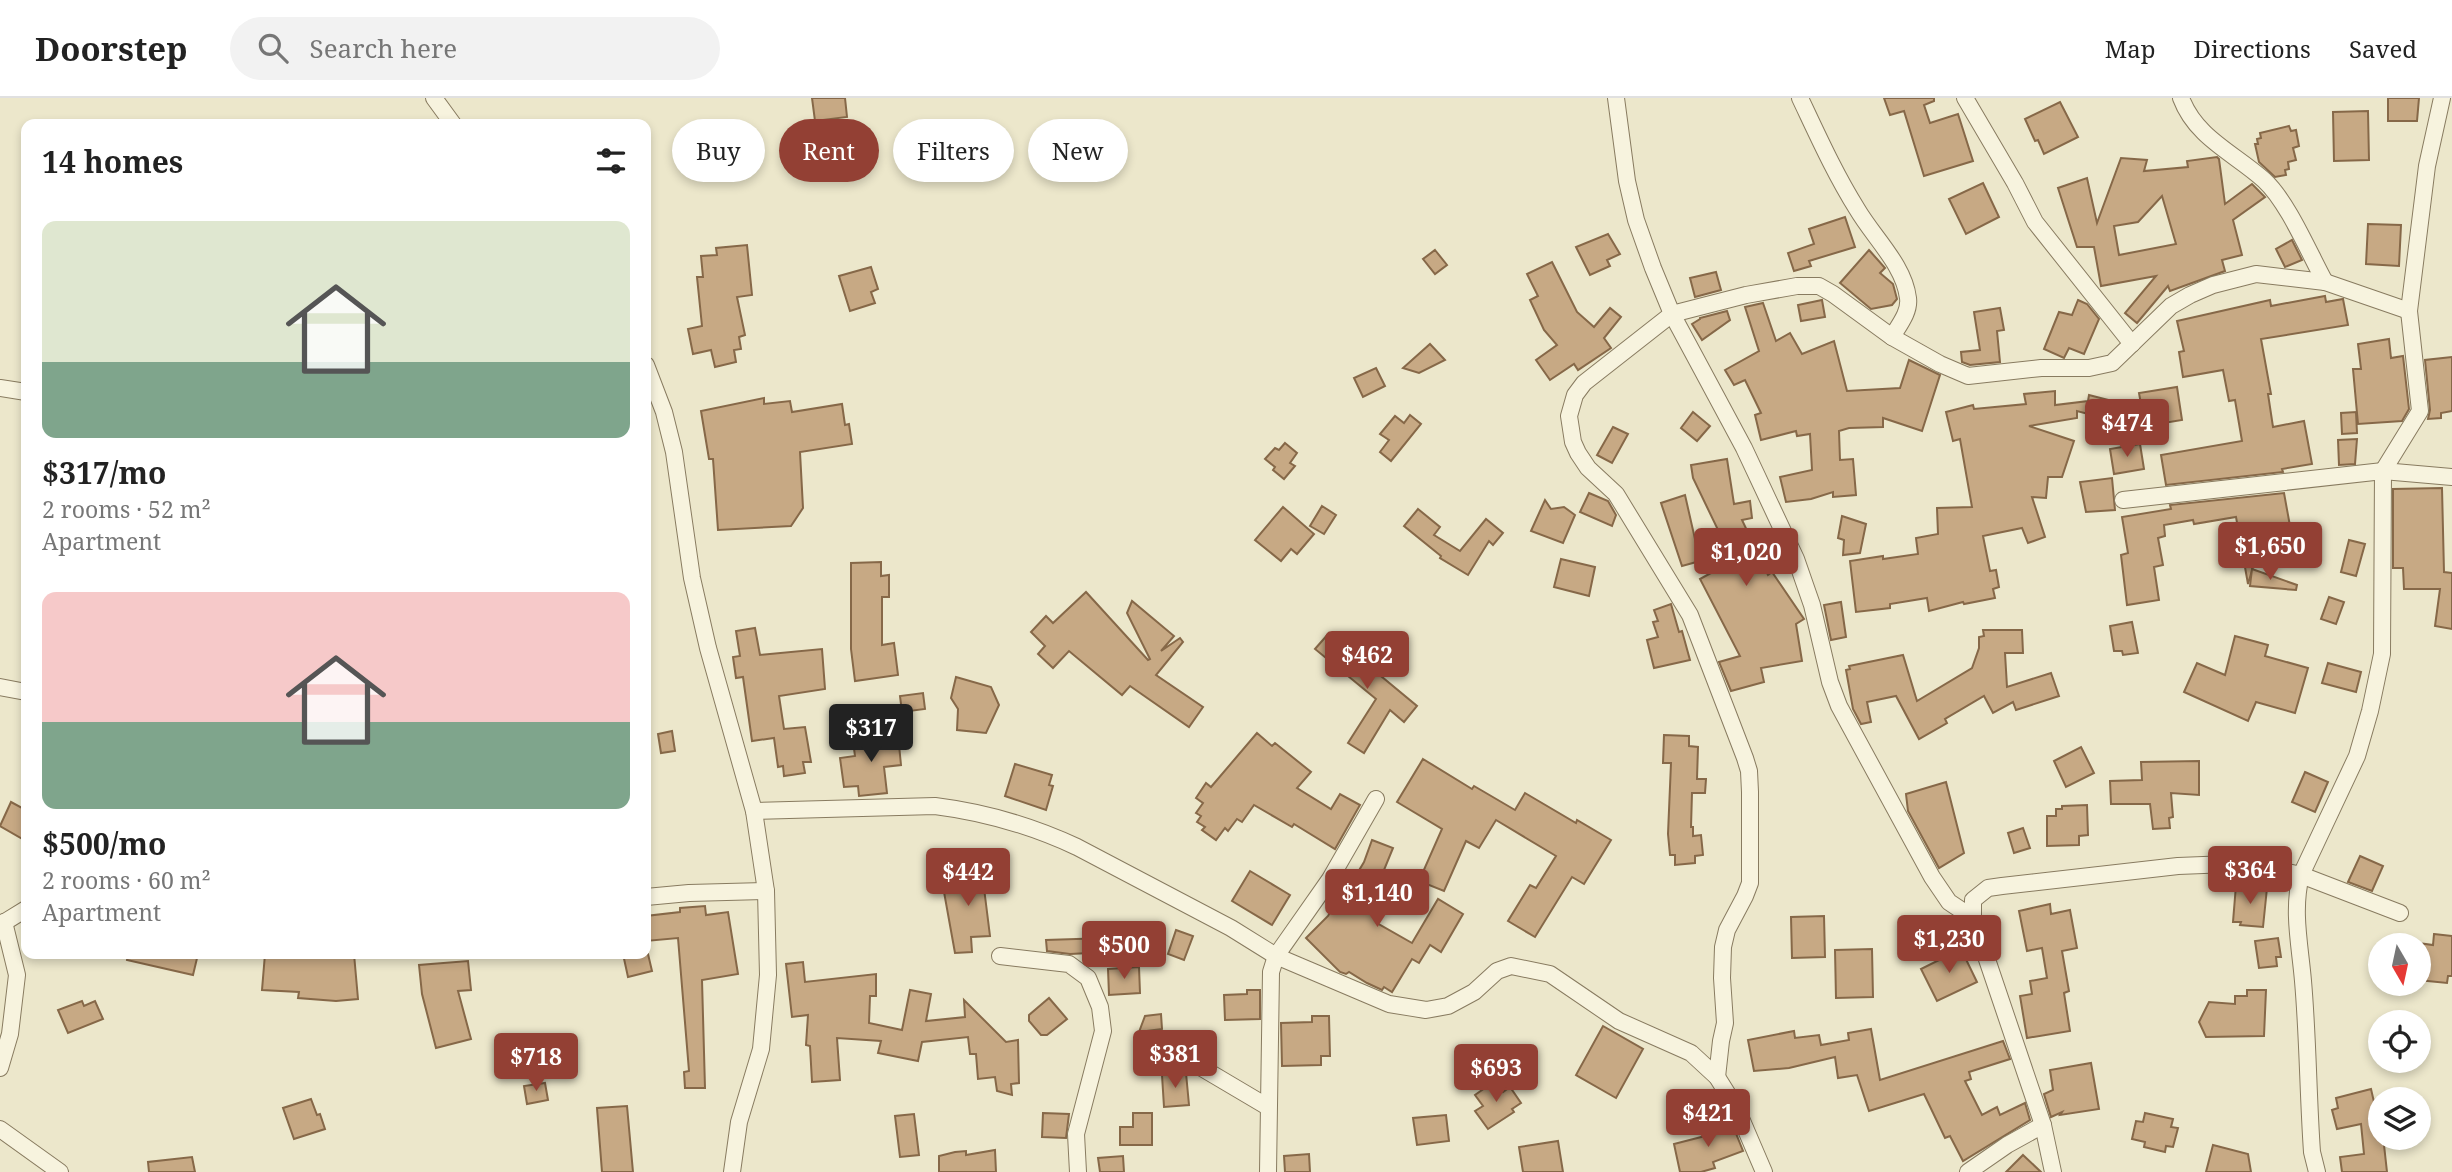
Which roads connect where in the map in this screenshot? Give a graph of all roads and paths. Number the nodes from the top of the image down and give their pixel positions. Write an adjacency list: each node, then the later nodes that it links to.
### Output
1 (434, 98): 7 (street)
2 (1616, 98): 10 (street)
3 (1800, 98): 11 (street)
4 (1965, 98): 12 (street)
5 (2181, 98): 8 (street)
6 (2442, 98): 9 (street)
7 (449, 119)
8 (2325, 282): 9 (street); 12 (street)
9 (2409, 311): 16 (street)
10 (1672, 314): 11 (street); 28 (street); 34 (street)
11 (1892, 337): 12 (street)
12 (2132, 344)
13 (651, 378): 22 (street)
14 (0, 388): 15 (street)
15 (21, 391)
16 (2383, 471): 17 (street); 18 (street); 23 (street)
17 (2452, 477)
18 (2123, 500)
19 (0, 687): 20 (street)
20 (21, 691)
21 (1376, 799): 31 (street)
22 (754, 811): 24 (street); 31 (street)
23 (2301, 875): 27 (street); 28 (street); 45 (street)
24 (766, 891): 25 (street); 39 (street)
25 (651, 897)
26 (21, 912): 29 (street)
27 (2400, 913)
28 (1973, 918): 36 (street)
29 (2, 924): 32 (street)
30 (1000, 956): 40 (street)
31 (1276, 956): 34 (street); 35 (street)
32 (0, 1068)
33 (1202, 1068): 35 (street)
34 (1717, 1077): 42 (street)
35 (1268, 1107): 41 (street)
36 (2043, 1125): 43 (street); 44 (street)
37 (0, 1129): 38 (street)
38 (60, 1172)
39 (732, 1172)
40 (1078, 1172)
41 (1268, 1172)
42 (1764, 1172)
43 (1968, 1172)
44 (2053, 1172)
45 (2317, 1172)

